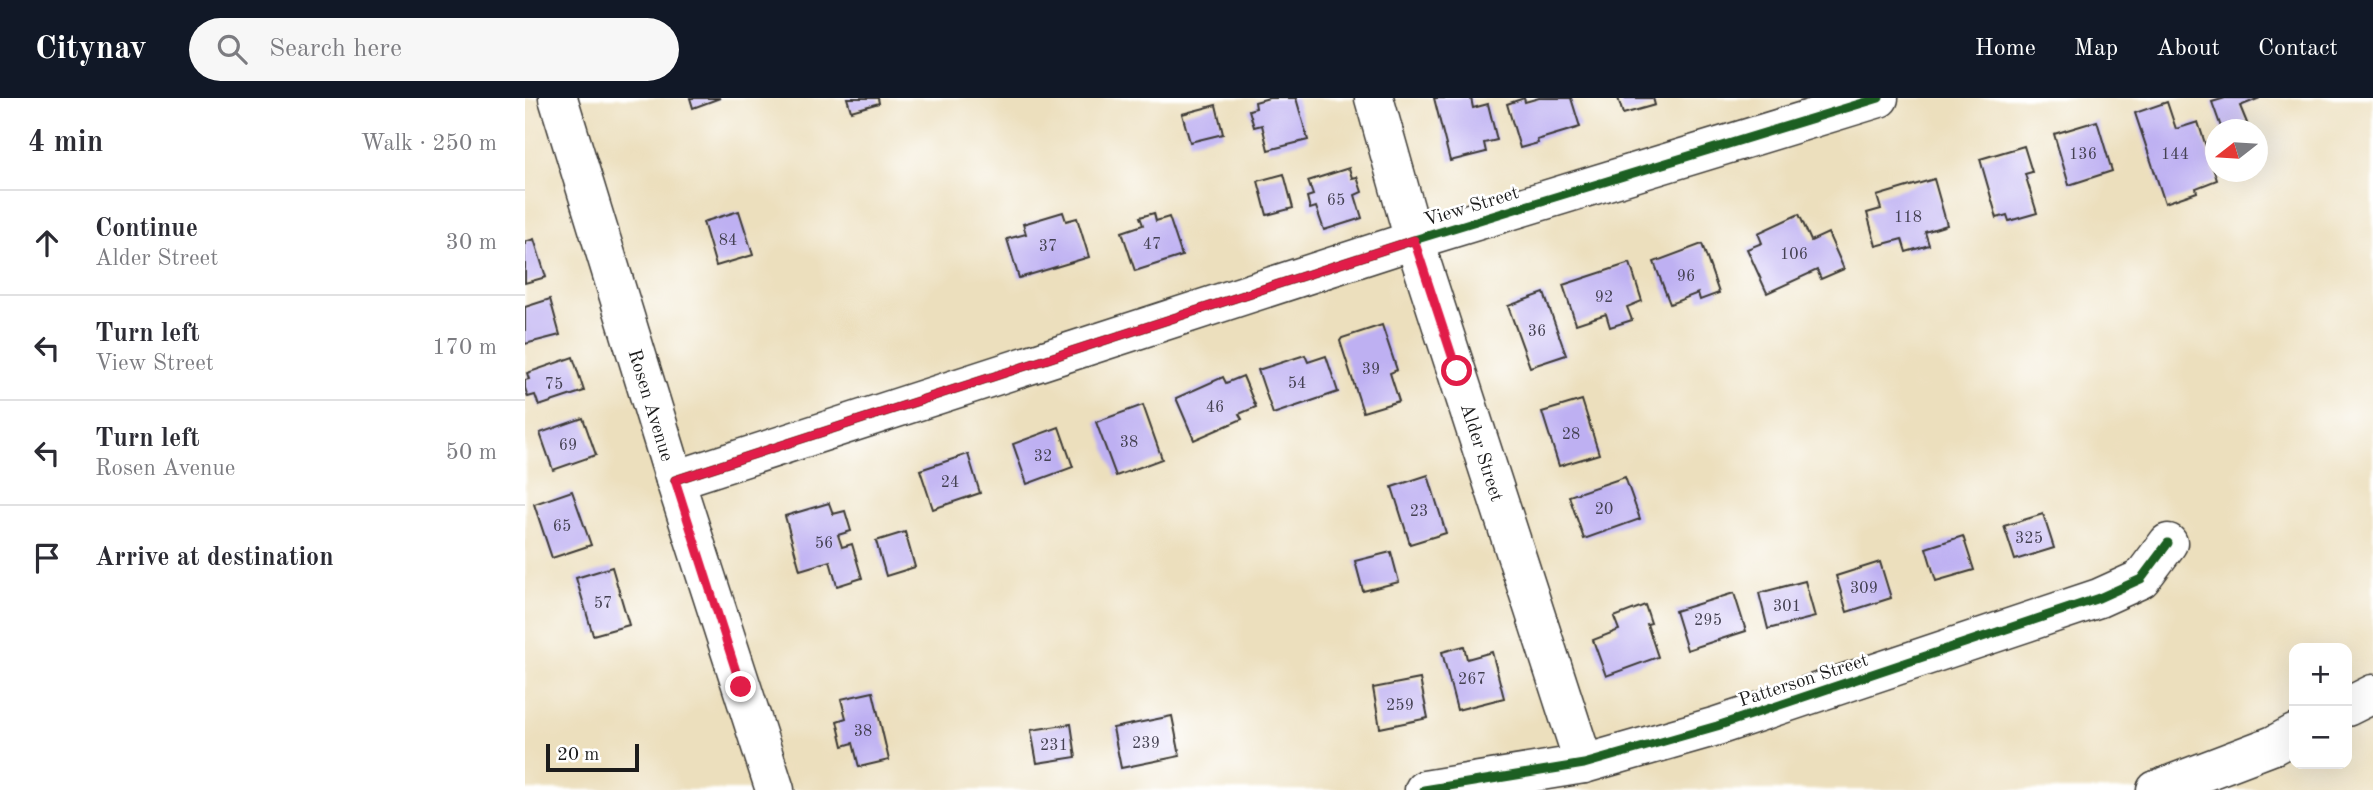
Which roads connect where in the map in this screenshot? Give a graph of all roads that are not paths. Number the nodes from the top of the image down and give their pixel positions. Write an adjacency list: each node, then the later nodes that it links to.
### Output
1 (558, 98): 5 (main road, Rosen Avenue)
2 (1374, 98): 4 (main road, Alder Street)
3 (1879, 98): 4 (main road, View Street)
4 (1414, 240): 5 (main road, View Street); 10 (main road, Alder Street)
5 (675, 480): 11 (main road, Rosen Avenue)
6 (2168, 543): 10 (main road, Patterson Street)
7 (2373, 694): 8 (main road)
8 (2349, 706)
9 (2289, 737): 13 (main road)
10 (1584, 764): 12 (main road, Patterson Street)
11 (775, 790)
12 (1424, 790)
13 (2157, 790)

